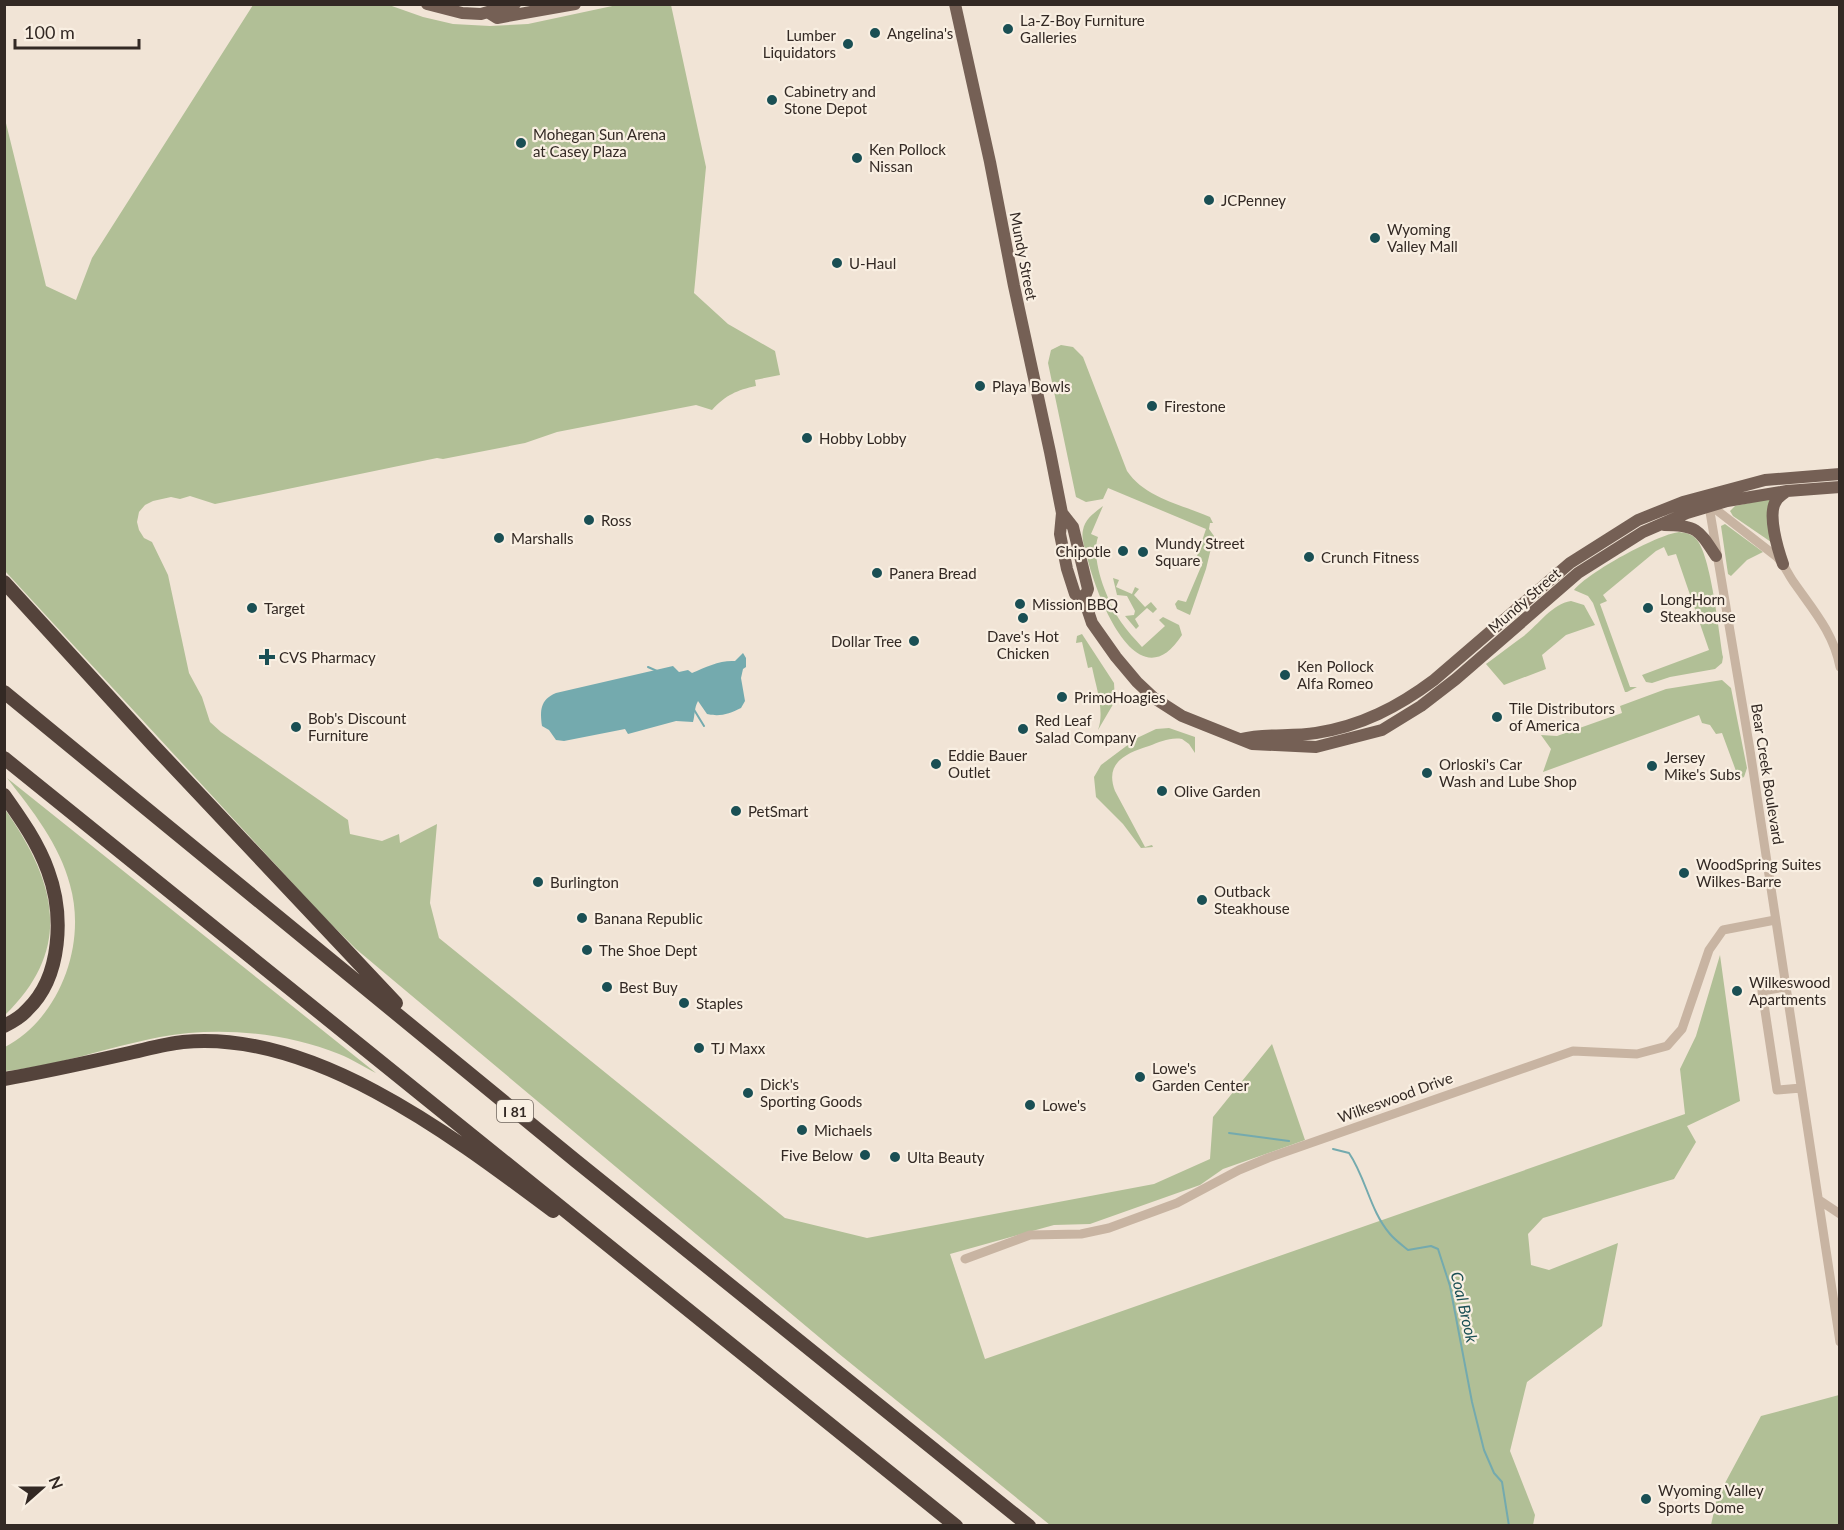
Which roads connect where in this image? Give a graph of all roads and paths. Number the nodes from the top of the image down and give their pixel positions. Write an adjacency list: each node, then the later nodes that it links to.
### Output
1 (427, 4): 5 (main road)
2 (515, 4): 5 (main road)
3 (575, 4): 5 (main road)
4 (955, 4): 16 (main road, Mundy Street)
5 (489, 13)
6 (1839, 474): 9 (main road, Mundy Street)
7 (1839, 487): 8 (main road, Mundy Street)
8 (1787, 491): 9 (main road, Mundy Street); 12 (main road)
9 (1708, 500): 10 (main road, Mundy Street); 11 (street, Bear Creek Boulevard); 12 (street); 16 (main road, Mundy Street)
10 (1660, 525): 11 (main road); 16 (main road, Mundy Street)
11 (1716, 556): 19 (street, Bear Creek Boulevard)
12 (1783, 564): 14 (street)
13 (4, 582): 22 (highway)
14 (1839, 667)
15 (4, 692): 22 (highway, I 81)
16 (1241, 739)
17 (4, 758): 29 (highway)
18 (4, 795): 21 (highway)
19 (1775, 920): 20 (street, Bear Creek Boulevard); 27 (street, Wilkeswood Drive)
20 (1785, 987): 24 (street, Bear Creek Boulevard); 24 (street)
21 (4, 1026)
22 (435, 1044): 31 (highway, I 81)
23 (4, 1079): 29 (highway)
24 (1801, 1088): 25 (street, Bear Creek Boulevard)
25 (1819, 1200): 26 (street); 28 (street, Bear Creek Boulevard)
26 (1839, 1214)
27 (965, 1259)
28 (1839, 1342)
29 (740, 1351): 30 (highway)
30 (956, 1526)
31 (1029, 1526)

